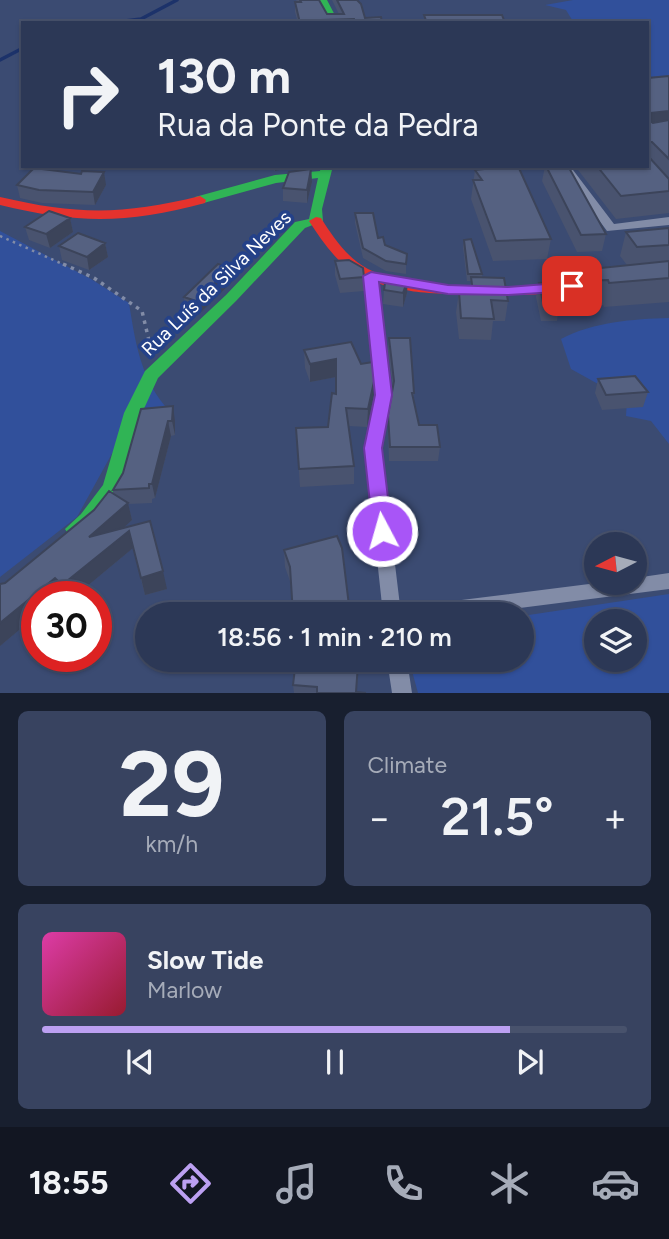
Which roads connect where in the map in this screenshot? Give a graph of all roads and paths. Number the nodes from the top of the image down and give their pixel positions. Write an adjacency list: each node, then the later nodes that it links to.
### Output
1 (323, 0): 2 (street)
2 (334, 21)
3 (566, 168): 7 (street)
4 (326, 170): 5 (street); 6 (street, Rua Luís da Silva Neves)
5 (0, 201)
6 (316, 221): 9 (street); 11 (street, Rua Luís da Silva Neves)
7 (669, 221)
8 (0, 236): 11 (path)
9 (371, 276): 10 (street); 14 (street)
10 (614, 282)
11 (166, 361): 12 (street, Rua Luís da Silva Neves)
12 (58, 543)
13 (669, 581): 15 (street)
14 (390, 602)
15 (506, 602)
16 (399, 672): 17 (street)
17 (402, 693)

